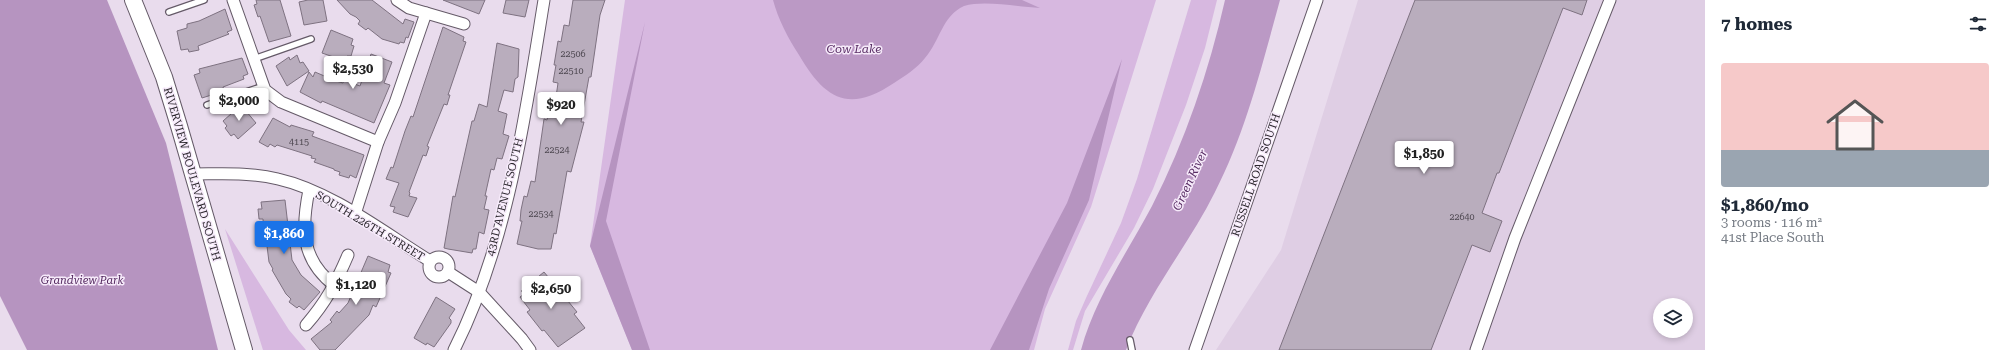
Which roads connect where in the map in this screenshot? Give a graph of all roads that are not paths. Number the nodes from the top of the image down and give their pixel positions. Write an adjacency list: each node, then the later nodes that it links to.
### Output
1 (133, 0): 16 (street, RIVERVIEW BOULEVARD SOUTH)
2 (204, 0): 8 (lane)
3 (233, 0): 12 (street)
4 (397, 0): 9 (street)
5 (544, 0): 21 (street, 43RD AVENUE SOUTH)
6 (1317, 0): 28 (street, RUSSELL ROAD SOUTH)
7 (1610, 0): 29 (street)
8 (169, 12)
9 (426, 13): 10 (street); 15 (street)
10 (464, 24)
11 (311, 39): 12 (lane)
12 (254, 59): 13 (street)
13 (265, 88): 14 (lane); 15 (street)
14 (207, 105)
15 (378, 142): 18 (street)
16 (193, 174): 17 (street, SOUTH 226TH STREET); 24 (street, RIVERVIEW BOULEVARD SOUTH)
17 (309, 190): 18 (street, SOUTH 226TH STREET); 20 (street)
18 (355, 214): 21 (street, SOUTH 226TH STREET)
19 (348, 255): 20 (street)
20 (335, 286): 22 (street)
21 (479, 292): 25 (street, 43RD AVENUE SOUTH); 26 (street)
22 (306, 325)
23 (1130, 340): 27 (lane)
24 (244, 350)
25 (454, 350)
26 (530, 350)
27 (1132, 350)
28 (1195, 350)
29 (1476, 350)

